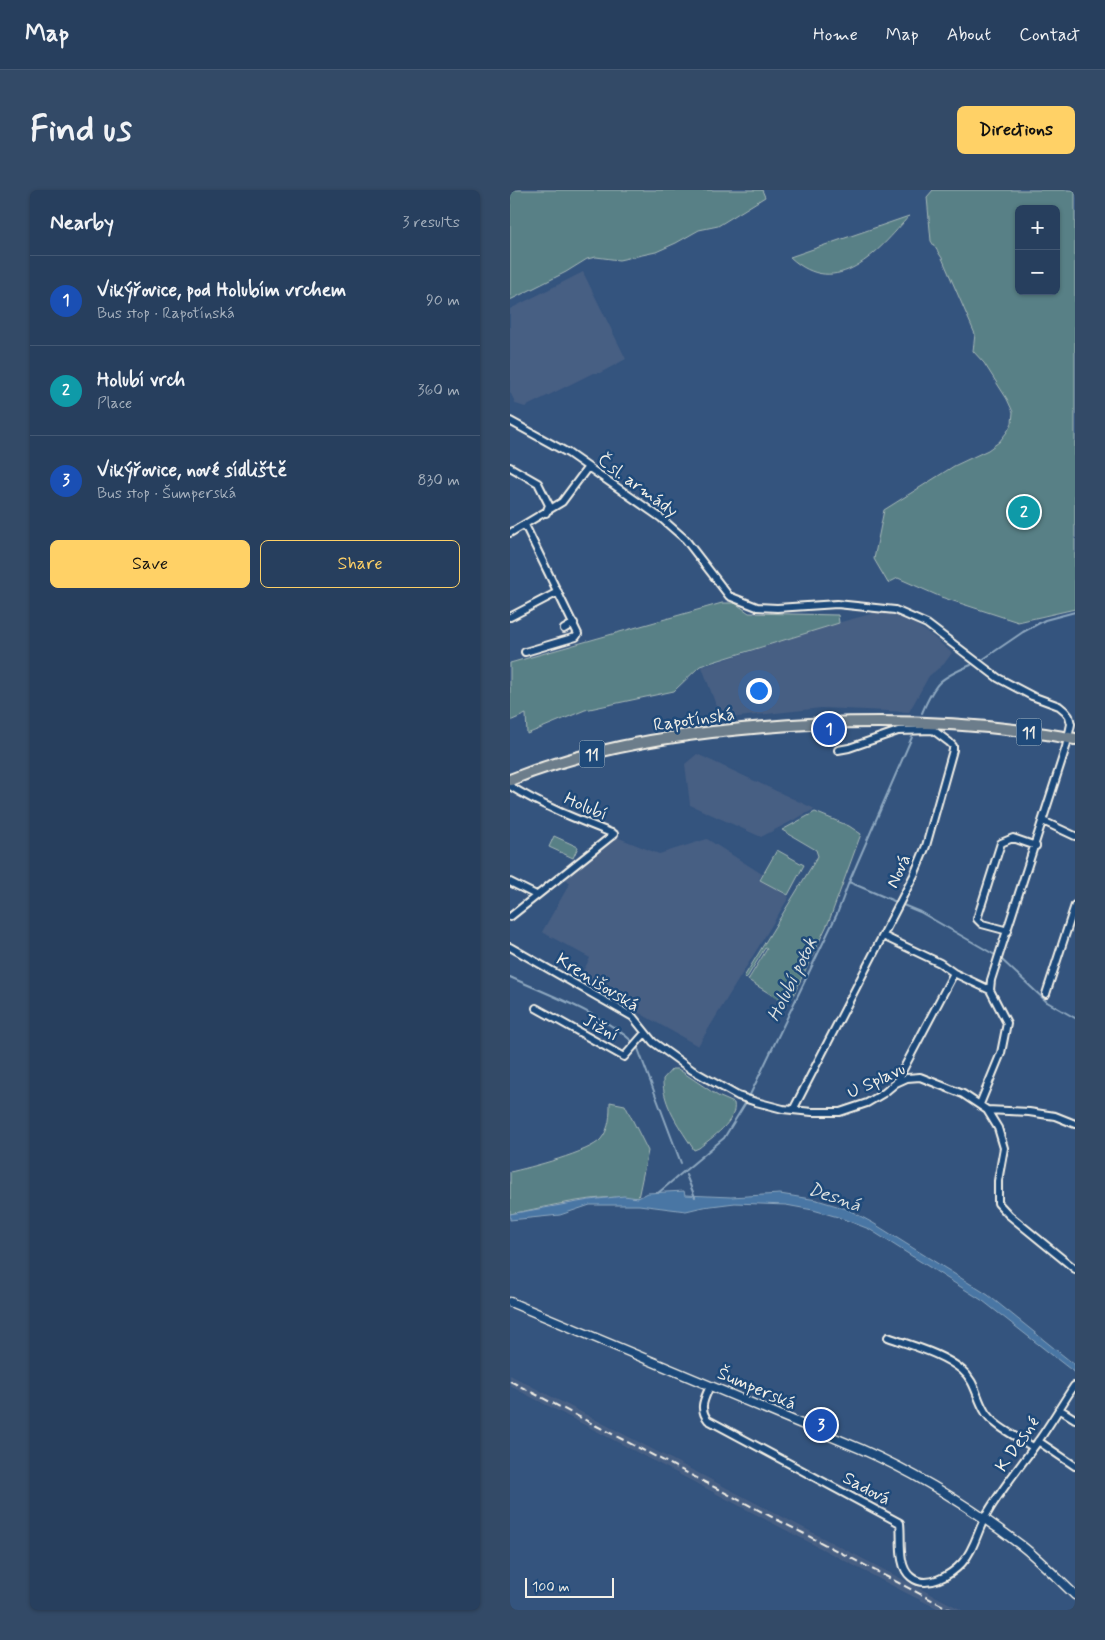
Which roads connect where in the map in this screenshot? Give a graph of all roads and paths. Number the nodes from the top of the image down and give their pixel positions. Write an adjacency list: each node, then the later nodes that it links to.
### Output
1 (510, 422): 3 (street, Čsl. armády)
2 (510, 467): 4 (street)
3 (588, 467): 4 (street); 12 (street, Čsl. armády)
4 (546, 512): 5 (street)
5 (526, 525): 6 (street); 7 (street)
6 (510, 533)
7 (558, 592): 8 (street); 9 (street)
8 (510, 617)
9 (574, 623): 10 (street); 11 (street)
10 (564, 629)
11 (525, 652)
12 (1072, 738): 14 (main road, Rapotínská / 11); 16 (street)
13 (838, 750): 24 (street, Nová)
14 (510, 780)
15 (510, 786): 20 (street, Holubí)
16 (1043, 822): 17 (street); 18 (street)
17 (1075, 836)
18 (1036, 846): 23 (street); 23 (street)
19 (510, 882): 20 (street)
20 (536, 895): 22 (street)
21 (1075, 905): 28 (street)
22 (510, 916)
23 (1008, 931): 27 (street)
24 (883, 936): 26 (street); 34 (street, Nová)
25 (510, 947): 30 (street, Krenišovská)
26 (954, 973): 27 (street); 31 (street)
27 (990, 990): 33 (street)
28 (1046, 994)
29 (536, 1008): 30 (street, Jižní)
30 (645, 1033): 32 (street, Krenišovská)
31 (896, 1083): 33 (street, U Splavu); 34 (street, U Splavu)
32 (742, 1097): 34 (street, U Splavu)
33 (980, 1104): 35 (street, U Splavu)
34 (793, 1110)
35 (987, 1110): 36 (street); 37 (street)
36 (1075, 1124)
37 (1075, 1269)
38 (510, 1302): 40 (street, Šumperská)
39 (888, 1337): 45 (street)
40 (710, 1386): 47 (street, Šumperská); 47 (street, Sadová)
41 (1074, 1386): 42 (street, K Desné)
42 (1059, 1409): 43 (street); 44 (street, K Desné)
43 (1075, 1419)
44 (1038, 1441): 45 (street, K Desné); 46 (street)
45 (1033, 1447): 47 (street, K Desné)
46 (1075, 1466)
47 (984, 1519): 48 (street, Šumperská)
48 (1075, 1595)

